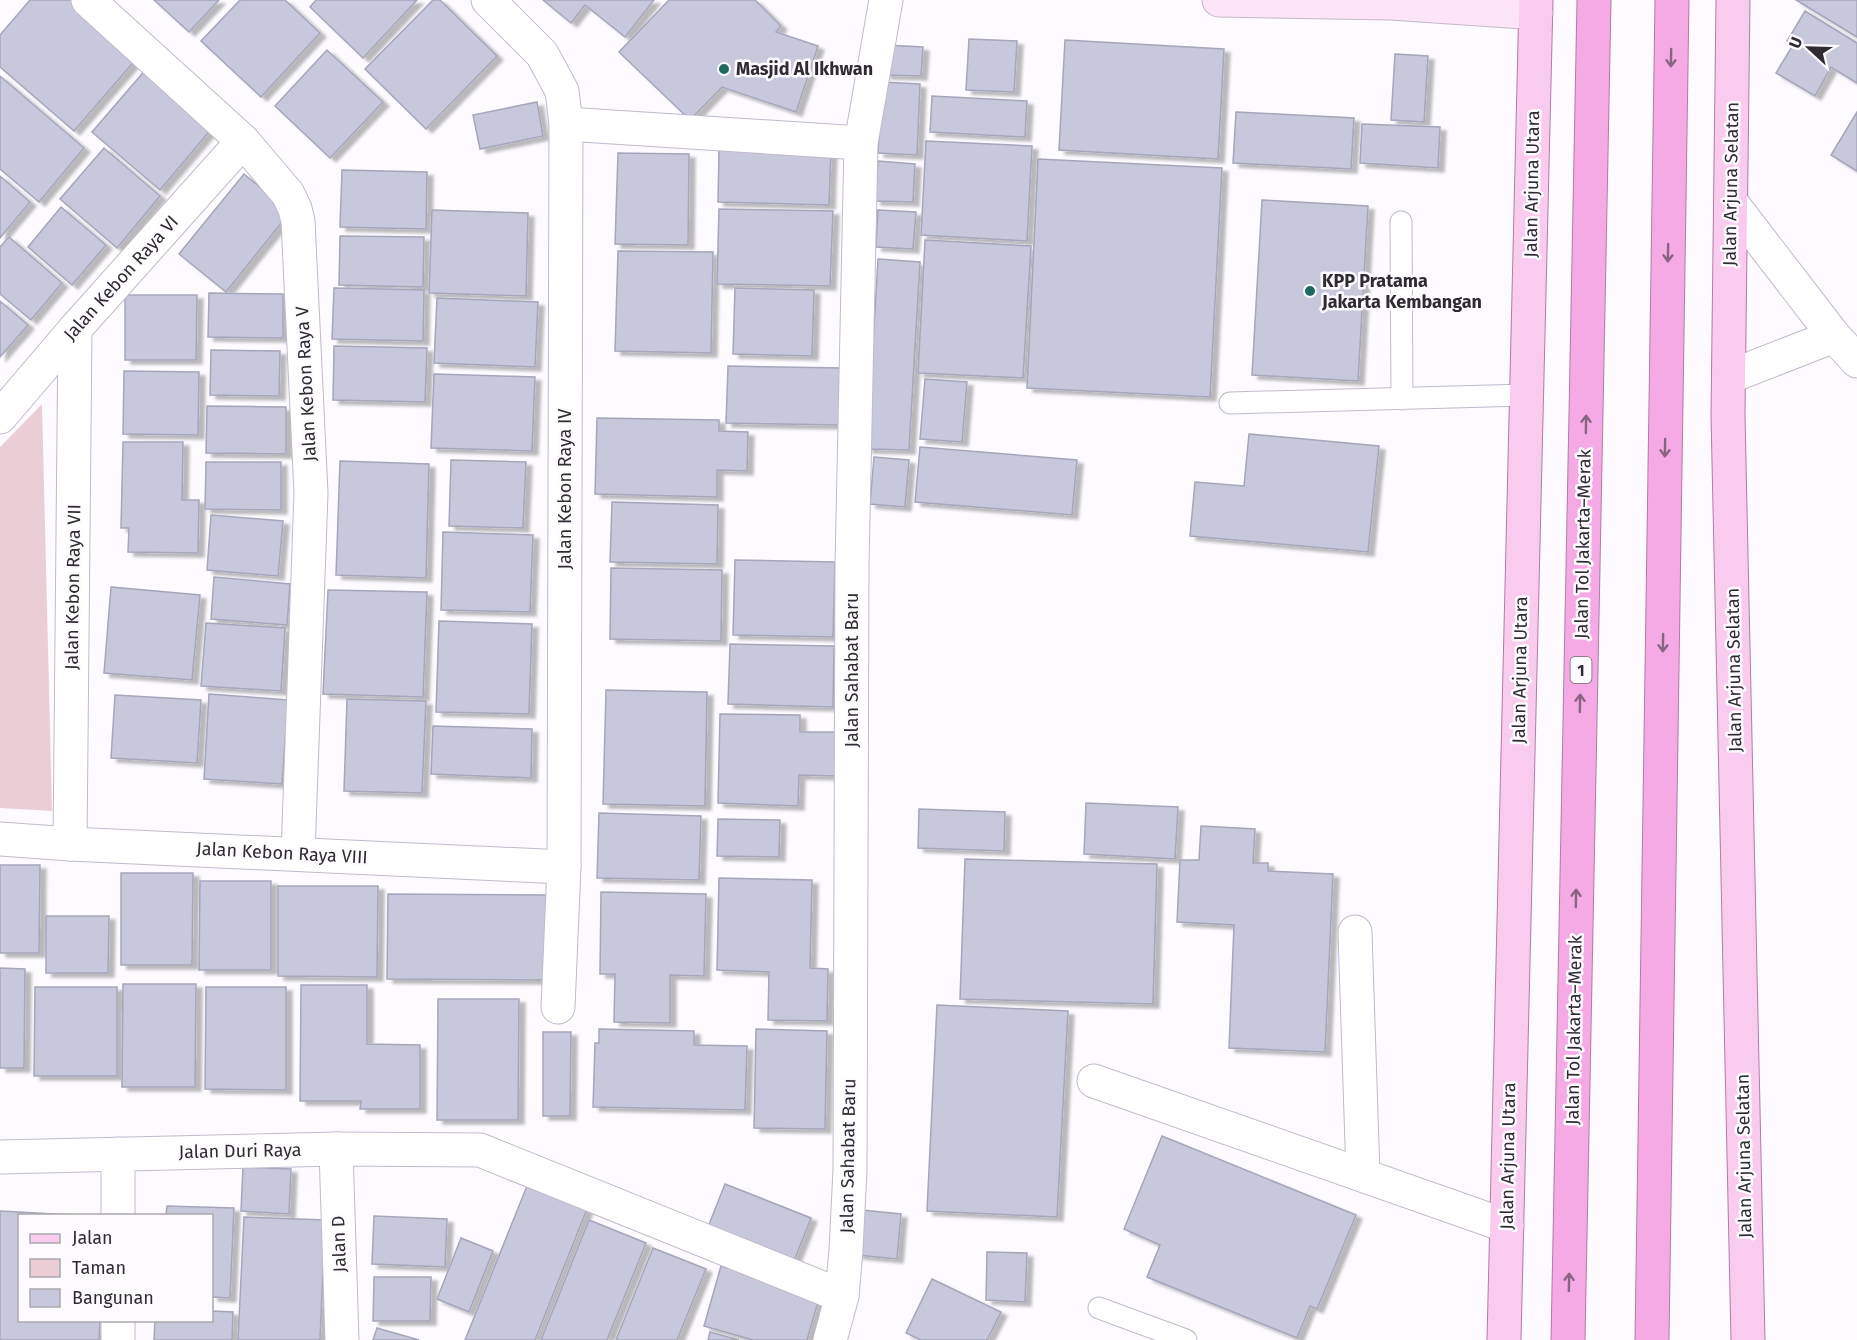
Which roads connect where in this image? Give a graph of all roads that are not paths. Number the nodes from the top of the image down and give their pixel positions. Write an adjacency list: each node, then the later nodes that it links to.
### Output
1 (88, 0): 11 (street, Jalan Kebon Raya V)
2 (488, 0): 10 (street, Jalan Kebon Raya IV)
3 (1219, 0): 7 (street)
4 (1594, 0): 44 (highway, Jalan Tol Jakarta–Merak / 1, one-way to 4)
5 (1672, 0): 45 (highway, one-way to 45)
6 (1733, 0): 13 (main road, Jalan Arjuna Selatan)
7 (1392, 2): 8 (street)
8 (1536, 7): 19 (main road, Jalan Arjuna Utara)
9 (885, 10): 12 (street, Jalan Sahabat Baru)
10 (566, 124): 12 (street); 26 (street, Jalan Kebon Raya IV)
11 (243, 141): 15 (street, Jalan Kebon Raya VI); 25 (street, Jalan Kebon Raya V)
12 (861, 143): 36 (street, Jalan Sahabat Baru)
13 (1731, 202): 16 (street); 18 (main road, Jalan Arjuna Selatan)
14 (1401, 222): 20 (lane)
15 (75, 329): 22 (street, Jalan Kebon Raya VI); 24 (street, Jalan Kebon Raya VII)
16 (1821, 341): 17 (street); 18 (street)
17 (1857, 361)
18 (1729, 377): 46 (main road, Jalan Arjuna Selatan)
19 (1527, 395): 20 (lane); 35 (main road, Jalan Arjuna Utara)
20 (1402, 399): 21 (lane)
21 (1230, 403)
22 (0, 417)
23 (0, 839): 24 (street, Jalan Kebon Raya VIII)
24 (70, 844): 25 (street, Jalan Kebon Raya VIII)
25 (298, 854): 26 (street, Jalan Kebon Raya VIII)
26 (564, 867): 28 (street, Jalan Kebon Raya IV)
27 (1354, 932): 33 (street)
28 (558, 1007)
29 (1094, 1082): 33 (street)
30 (336, 1149): 31 (street, Jalan Duri Raya); 36 (street, Jalan Duri Raya); 40 (street, Jalan D)
31 (118, 1154): 32 (street, Jalan Duri Raya); 34 (street)
32 (0, 1157)
33 (1363, 1175): 35 (street)
34 (118, 1214)
35 (1507, 1226): 43 (main road, Jalan Arjuna Utara)
36 (842, 1296): 41 (street, Jalan Sahabat Baru)
37 (1099, 1308): 42 (lane)
38 (118, 1322): 39 (street)
39 (118, 1340)
40 (342, 1340)
41 (830, 1340)
42 (1186, 1340)
43 (1504, 1340)
44 (1568, 1340)
45 (1652, 1340)
46 (1748, 1340)

